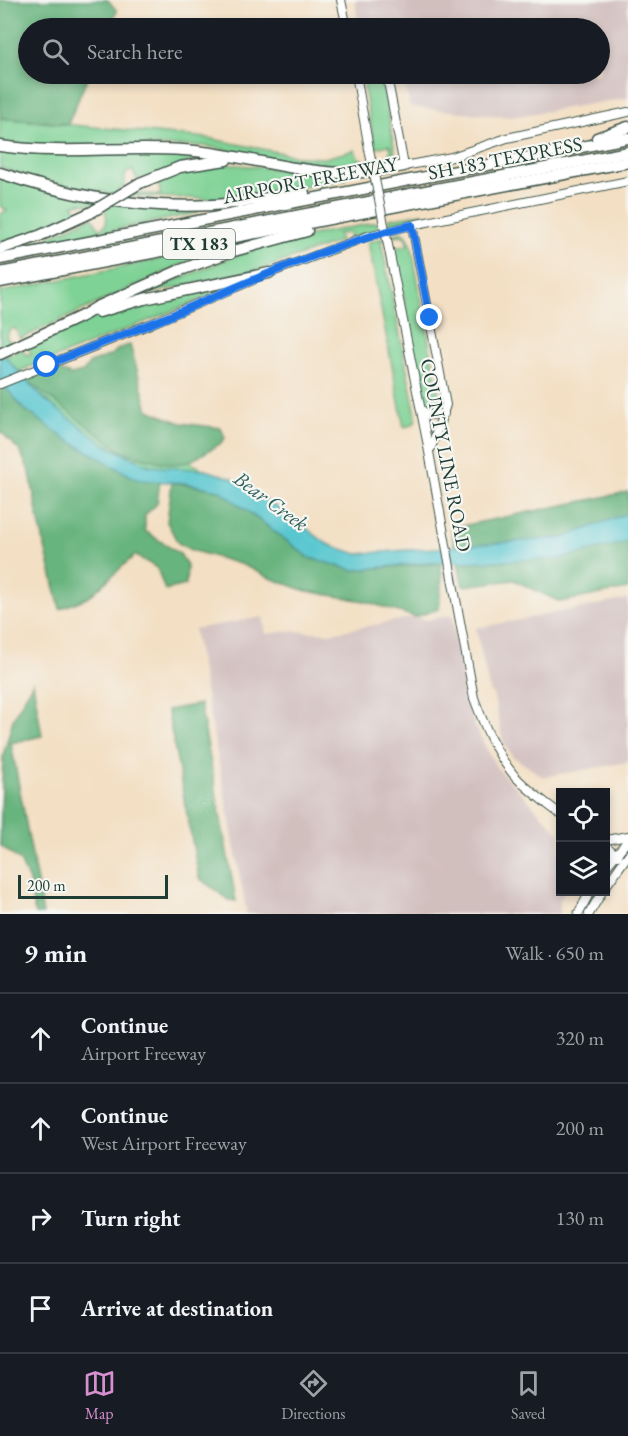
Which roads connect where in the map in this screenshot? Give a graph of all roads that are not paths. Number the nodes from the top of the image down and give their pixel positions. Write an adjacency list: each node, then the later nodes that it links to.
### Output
1 (341, 0): 2 (main road)
2 (344, 18)
3 (358, 84): 28 (main road, COUNTY LINE ROAD, bridge)
4 (389, 84): 14 (main road)
5 (628, 112): 14 (main road)
6 (628, 127): 10 (highway)
7 (628, 138): 10 (highway, AIRPORT FREEWAY / TX 183)
8 (0, 146): 12 (highway)
9 (628, 148): 22 (highway, SH 183 TEXPRESS)
10 (562, 150): 17 (highway, AIRPORT FREEWAY / TX 183)
11 (628, 153): 24 (highway, SH 183 TEXPRESS)
12 (248, 159): 14 (highway); 20 (highway, bridge)
13 (628, 162): 18 (highway, TX 183)
14 (404, 166)
15 (0, 173): 17 (highway)
16 (628, 181): 19 (main road)
17 (370, 187): 21 (highway, AIRPORT FREEWAY / TX 183)
18 (391, 208): 24 (highway, TX 183); 25 (highway)
19 (412, 225): 23 (main road); 29 (main road)
20 (0, 249)
21 (0, 260)
22 (0, 268)
23 (269, 273): 25 (highway); 27 (main road)
24 (2, 280)
25 (84, 315): 26 (highway)
26 (0, 354)
27 (0, 384)
28 (421, 408): 29 (main road); 30 (main road, COUNTY LINE ROAD)
29 (444, 414): 30 (main road); 31 (main road)
30 (424, 426): 31 (main road, COUNTY LINE ROAD)
31 (429, 453): 32 (main road, COUNTY LINE ROAD)
32 (556, 810)
33 (628, 838): 34 (main road); 35 (main road)
34 (610, 840)
35 (611, 856): 36 (main road)
36 (624, 861): 37 (main road)
37 (610, 880)
38 (587, 896): 40 (main road)
39 (599, 896): 41 (main road)
40 (578, 914)
41 (589, 914)

